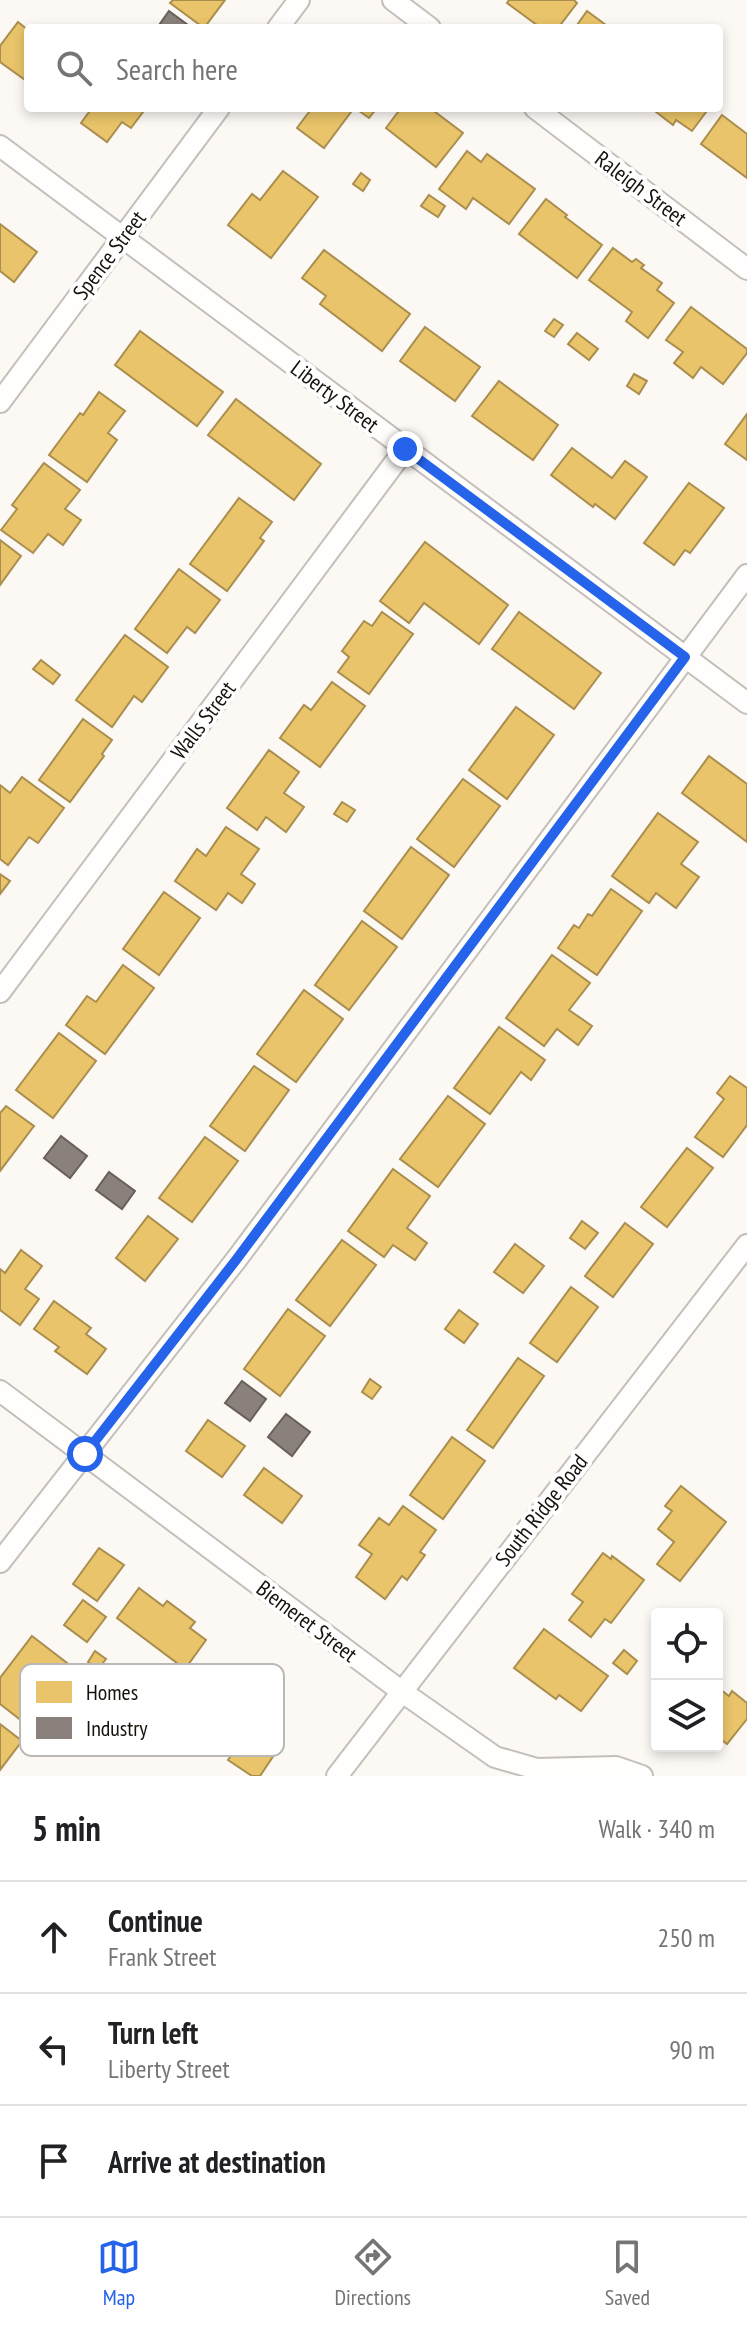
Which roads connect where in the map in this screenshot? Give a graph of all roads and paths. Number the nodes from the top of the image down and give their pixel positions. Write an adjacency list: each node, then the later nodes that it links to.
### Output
1 (299, 0): 3 (street)
2 (393, 0): 4 (street)
3 (281, 24)
4 (425, 24)
5 (216, 112): 8 (street, Spence Street)
6 (540, 112): 9 (street, Raleigh Street)
7 (0, 146): 8 (street, Liberty Street)
8 (122, 238): 10 (street, Spence Street); 11 (street, Liberty Street)
9 (747, 269)
10 (0, 402)
11 (405, 449): 13 (street, Liberty Street); 15 (street, Walls Street)
12 (747, 575): 13 (street)
13 (685, 657): 14 (street, Liberty Street); 18 (street)
14 (747, 703)
15 (0, 992)
16 (747, 1245): 20 (street, South Ridge Road)
17 (0, 1391): 18 (street, Biemeret Street)
18 (85, 1454): 19 (street); 20 (street, Biemeret Street)
19 (0, 1562)
20 (401, 1691): 21 (street, South Ridge Road); 22 (street, Biemeret Street)
21 (337, 1776)
22 (642, 1776)

